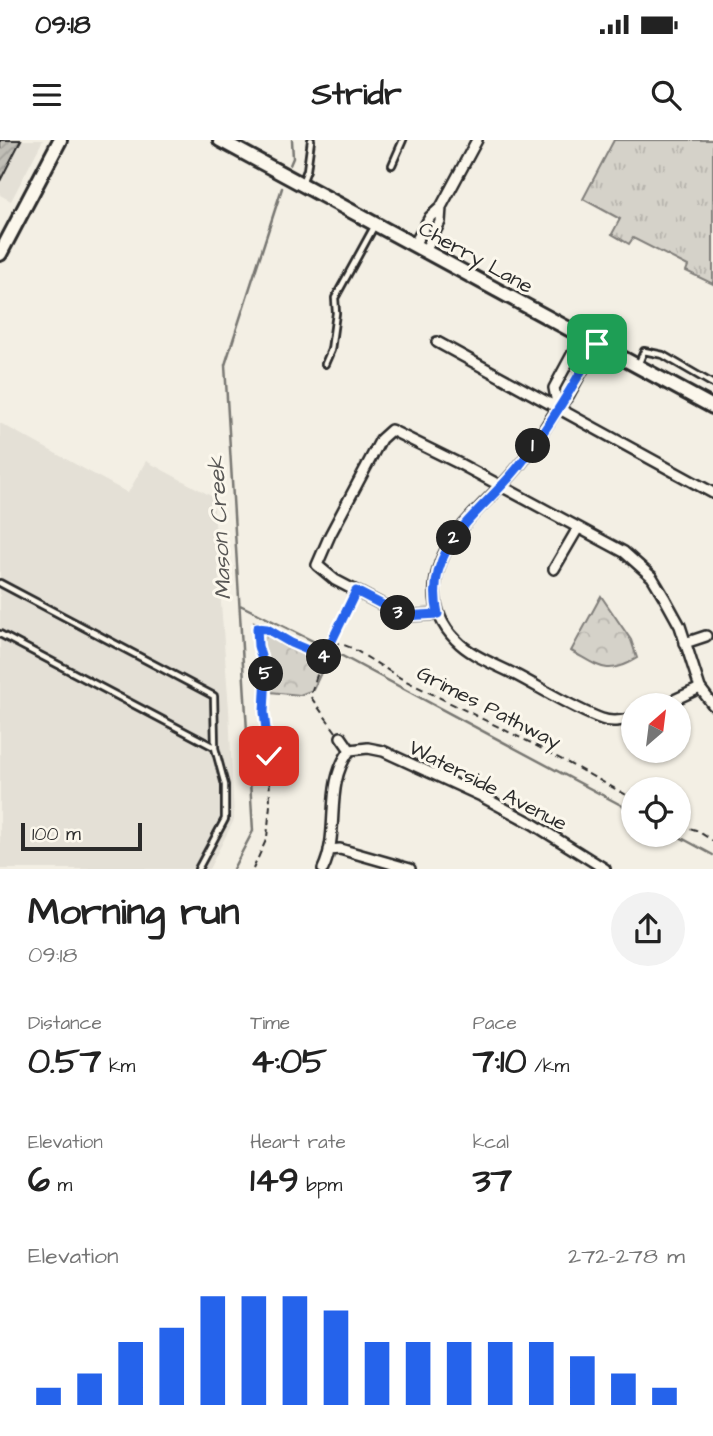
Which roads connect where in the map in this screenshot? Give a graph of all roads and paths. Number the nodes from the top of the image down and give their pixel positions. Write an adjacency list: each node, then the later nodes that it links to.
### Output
1 (60, 140): 10 (main road)
2 (220, 140): 7 (main road, Cherry Lane)
3 (311, 140): 7 (lane)
4 (403, 140): 6 (lane)
5 (477, 140): 9 (street)
6 (392, 165)
7 (302, 184): 8 (main road, Cherry Lane)
8 (375, 224): 9 (main road, Cherry Lane); 14 (lane)
9 (420, 248): 11 (main road, Cherry Lane)
10 (0, 254)
11 (582, 337): 13 (main road, Cherry Lane); 18 (street)
12 (437, 342): 18 (street)
13 (597, 344): 15 (main road, Cherry Lane); 18 (street)
14 (326, 364)
15 (637, 366): 16 (lane); 17 (main road, Cherry Lane)
16 (713, 384)
17 (713, 407)
18 (558, 408): 19 (street); 20 (street)
19 (500, 487): 21 (street); 24 (street); 25 (street)
20 (713, 493)
21 (578, 528): 22 (street); 29 (street)
22 (554, 569)
23 (0, 583): 36 (lane)
24 (356, 591): 25 (street); 28 (path)
25 (438, 614): 34 (street)
26 (0, 634): 36 (lane)
27 (706, 636): 29 (street)
28 (333, 641): 30 (path); 38 (path, Grimes Pathway)
29 (685, 643): 31 (street)
30 (324, 657): 35 (path); 43 (path)
31 (699, 688): 32 (street); 33 (street)
32 (688, 693)
33 (713, 705)
34 (621, 721)
35 (341, 737): 37 (street)
36 (215, 748): 42 (lane)
37 (350, 750): 41 (street); 46 (street, Waterside Avenue)
38 (621, 792)
39 (691, 829): 40 (path)
40 (713, 841)
41 (330, 850): 44 (street); 45 (street)
42 (198, 869)
43 (253, 869)
44 (323, 869)
45 (410, 869)
46 (605, 869)

